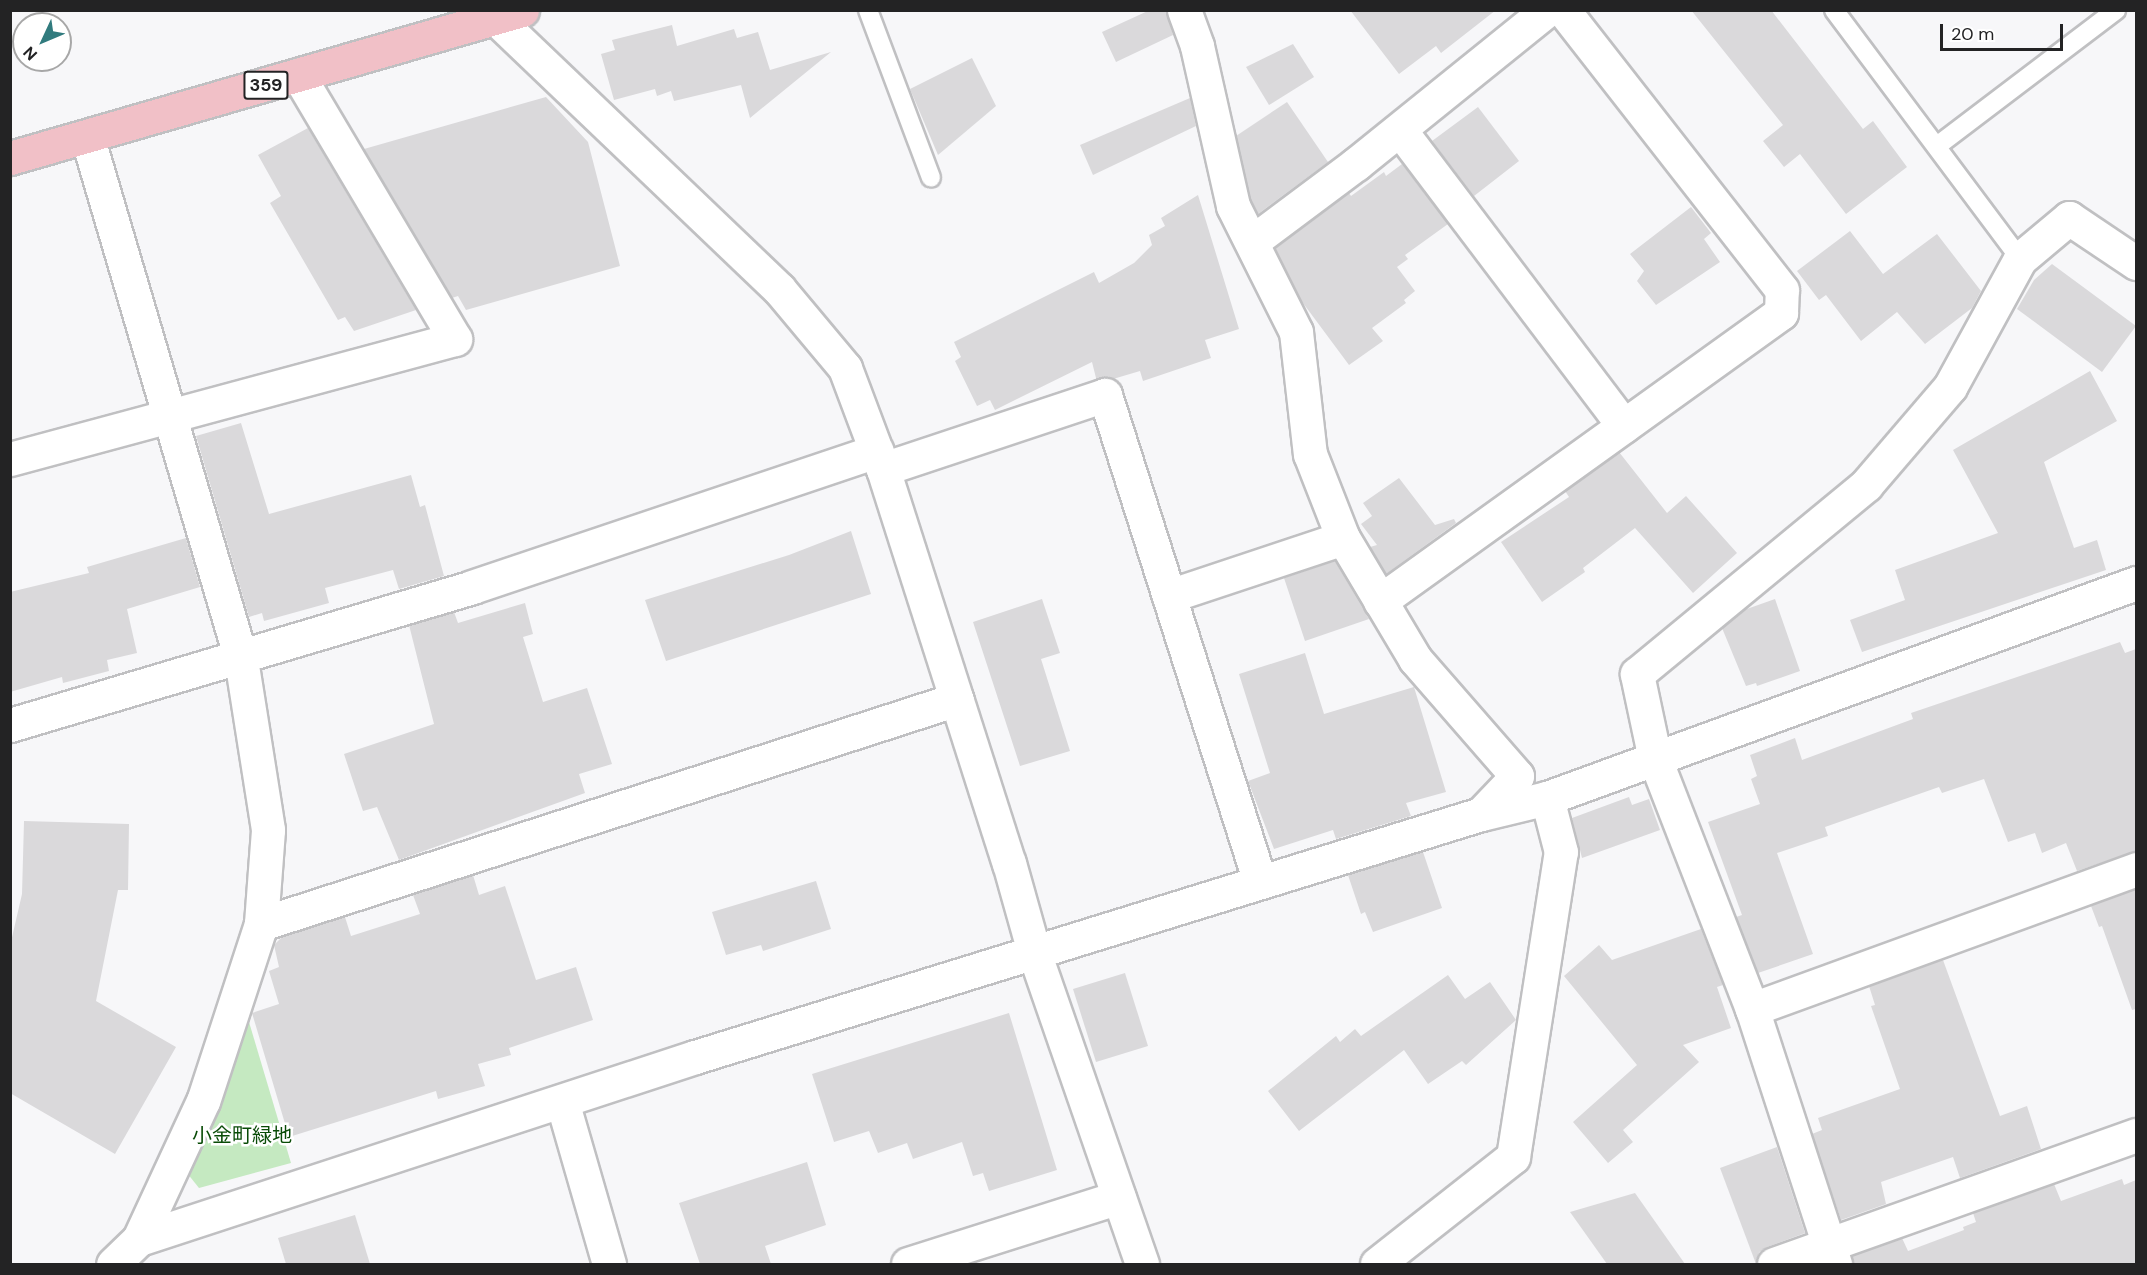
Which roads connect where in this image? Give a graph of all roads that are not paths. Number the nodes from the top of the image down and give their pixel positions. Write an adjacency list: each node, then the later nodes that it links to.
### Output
1 (868, 10): 13 (lane)
2 (1184, 10): 14 (street)
3 (1547, 10): 9 (street)
4 (1563, 10): 18 (street)
5 (1834, 10): 11 (lane)
6 (2116, 10): 11 (lane)
7 (502, 13): 8 (highway, 359); 20 (street)
8 (298, 75): 10 (highway, 359); 17 (street)
9 (1400, 130): 14 (street); 18 (street)
10 (87, 136): 12 (highway, 359); 17 (street)
11 (1936, 146): 15 (lane)
12 (10, 158)
13 (931, 178)
14 (1253, 241): 21 (street)
15 (2020, 259): 16 (street); 28 (street)
16 (2136, 263)
17 (168, 414): 19 (street); 25 (street)
18 (1624, 426): 24 (street)
19 (10, 459)
20 (880, 460): 23 (street); 25 (street); 26 (street)
21 (1343, 538): 23 (street); 24 (street)
22 (2136, 583): 28 (street)
23 (1169, 596): 32 (street)
24 (1380, 602): 30 (street)
25 (241, 659): 27 (street); 33 (street)
26 (957, 699): 33 (street); 34 (street)
27 (10, 724)
28 (1655, 759): 29 (street); 35 (street)
29 (1547, 798): 30 (street); 45 (street)
30 (1481, 814): 32 (street)
31 (2136, 869): 35 (street)
32 (1260, 882): 34 (street)
33 (261, 924): 39 (street)
34 (1034, 952): 36 (street); 38 (street)
35 (1752, 1009): 40 (street)
36 (562, 1101): 39 (street); 42 (street)
37 (2136, 1136): 40 (street)
38 (1119, 1197): 43 (street); 44 (street)
39 (139, 1239): 41 (street)
40 (1832, 1255): 46 (street)
41 (113, 1264)
42 (609, 1264)
43 (908, 1264)
44 (1142, 1264)
45 (1377, 1264)
46 (1774, 1264)

